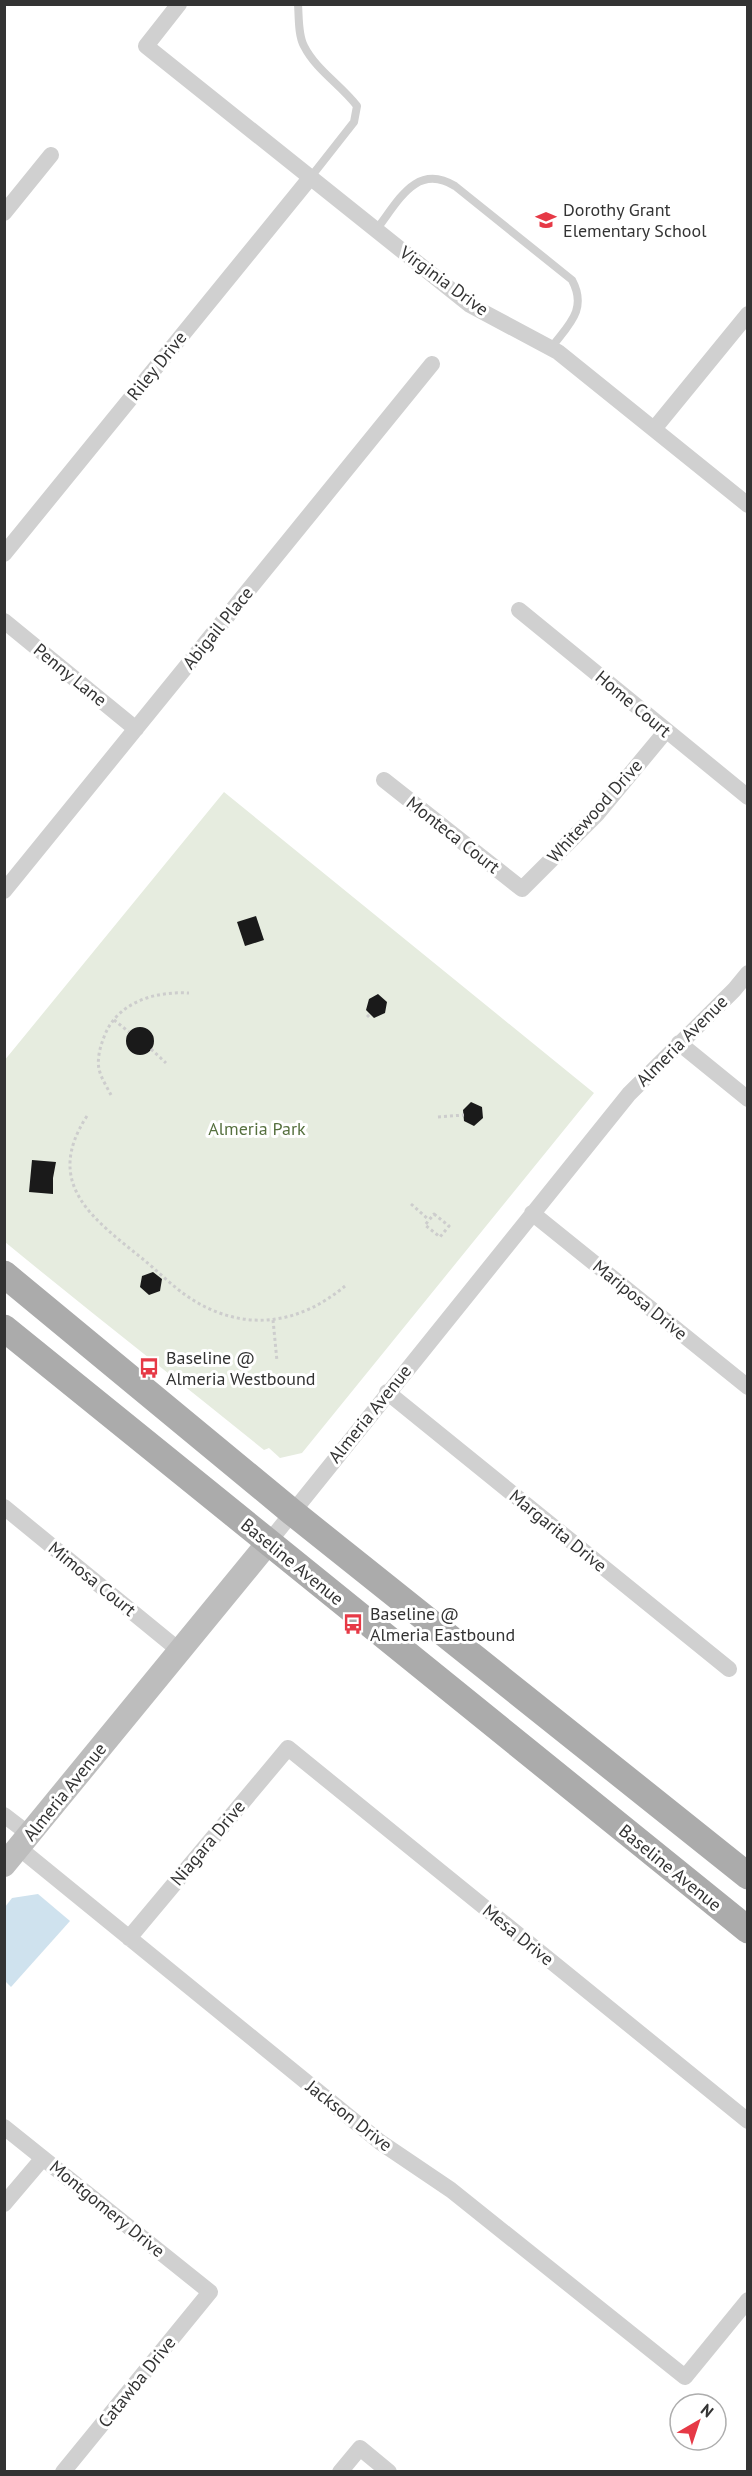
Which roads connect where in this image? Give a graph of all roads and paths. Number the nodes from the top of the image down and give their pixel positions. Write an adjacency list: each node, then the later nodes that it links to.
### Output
1 (179, 4): 4 (street, Virginia Drive)
2 (298, 4): 4 (lane)
3 (51, 155): 5 (street)
4 (310, 178): 6 (street, Virginia Drive); 12 (street, Riley Drive)
5 (4, 213)
6 (376, 230): 8 (street, Virginia Drive); 8 (lane)
7 (747, 314): 10 (street)
8 (551, 348): 10 (street, Virginia Drive)
9 (432, 364): 15 (street, Abigail Place)
10 (654, 429): 11 (street, Virginia Drive)
11 (747, 505)
12 (4, 554)
13 (519, 610): 16 (street, Home Court)
14 (4, 621): 15 (street, Penny Lane)
15 (136, 729): 20 (street, Abigail Place)
16 (666, 731): 18 (street, Home Court); 19 (street, Whitewood Drive)
17 (384, 780): 19 (street, Monteca Court)
18 (747, 797)
19 (522, 889)
20 (4, 891)
21 (747, 973): 25 (street, Almeria Avenue)
22 (189, 993): 23 (path)
23 (114, 1020): 24 (path); 28 (path)
24 (129, 1032)
25 (679, 1043): 29 (street); 34 (street, Almeria Avenue)
26 (151, 1049): 27 (path)
27 (166, 1063)
28 (111, 1095)
29 (747, 1099)
30 (464, 1115): 32 (path)
31 (87, 1116): 38 (path)
32 (438, 1117)
33 (411, 1204): 35 (path)
34 (532, 1213): 41 (street, Mariposa Drive); 42 (street, Almeria Avenue)
35 (429, 1220): 35 (path)
36 (4, 1274): 44 (main road)
37 (345, 1286): 38 (path)
38 (273, 1320): 40 (path)
39 (4, 1328): 45 (main road, Baseline Avenue)
40 (277, 1361)
41 (747, 1387)
42 (387, 1392): 44 (street, Almeria Avenue); 47 (street, Margarita Drive)
43 (4, 1507): 46 (street, Mimosa Court)
44 (292, 1512): 45 (street, Almeria Avenue); 51 (main road)
45 (268, 1543): 46 (street, Almeria Avenue); 52 (main road, Baseline Avenue)
46 (180, 1651): 50 (street, Almeria Avenue)
47 (729, 1669)
48 (288, 1748): 53 (street, Niagara Drive); 54 (street, Mesa Drive)
49 (4, 1815): 50 (street, Jackson Drive)
50 (18, 1850): 53 (street, Jackson Drive)
51 (747, 1876)
52 (747, 1930)
53 (129, 1938): 59 (street, Jackson Drive)
54 (747, 2121)
55 (4, 2127): 56 (street, Montgomery Drive)
56 (43, 2158): 57 (street); 58 (street, Montgomery Drive)
57 (4, 2204)
58 (210, 2292): 60 (street, Catawba Drive)
59 (747, 2300)
60 (63, 2472)
61 (340, 2472): 62 (street)
62 (389, 2472)

